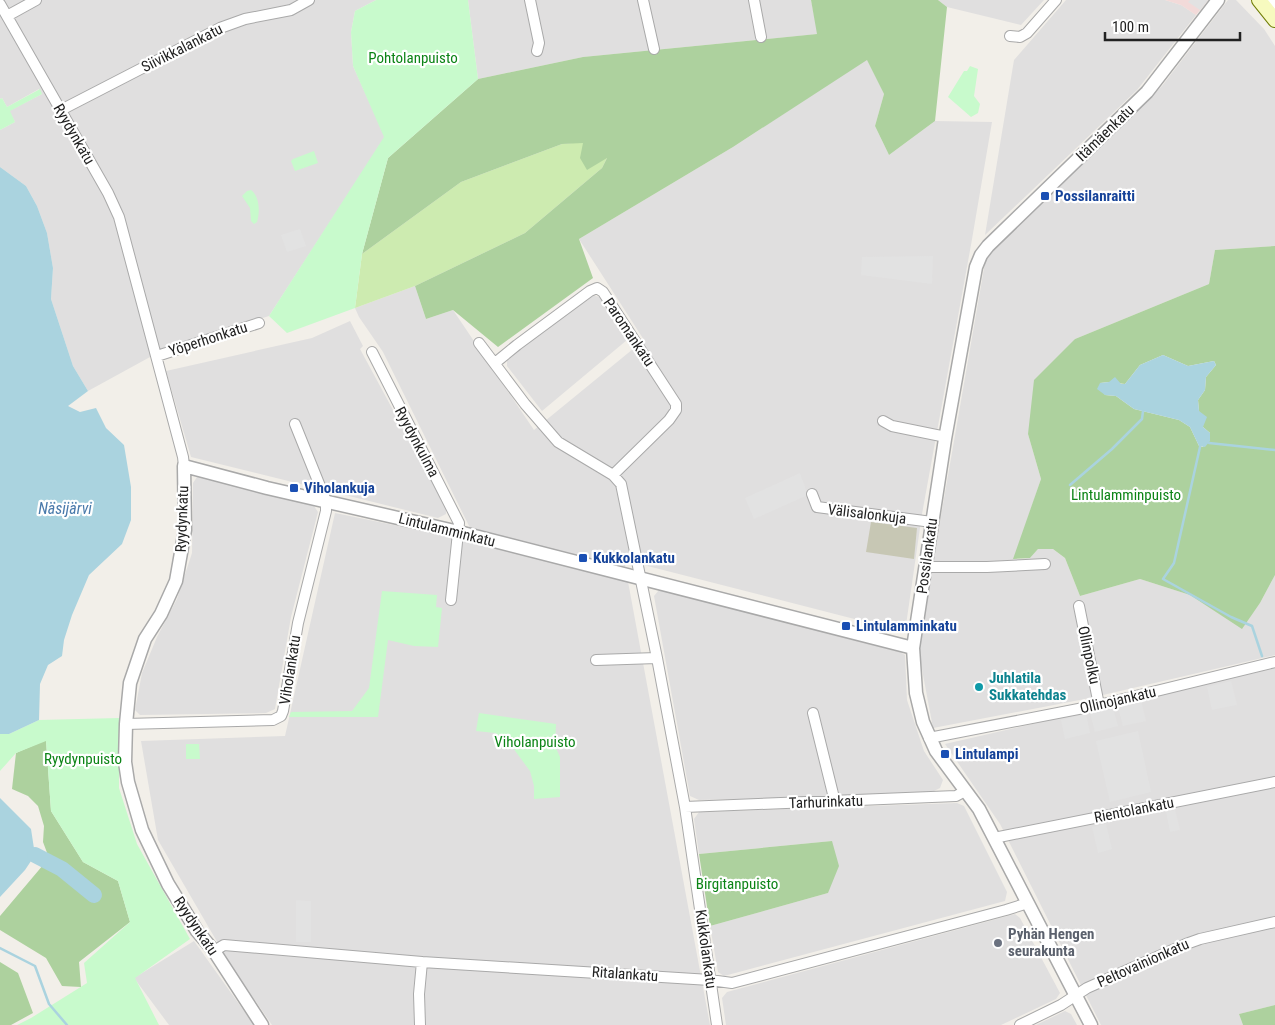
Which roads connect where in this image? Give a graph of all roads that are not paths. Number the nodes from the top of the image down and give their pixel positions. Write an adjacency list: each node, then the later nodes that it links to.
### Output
1 (36, 0): 9 (street)
2 (309, 0): 14 (street, Siivikkalankatu)
3 (530, 0): 13 (street)
4 (643, 0): 12 (street)
5 (754, 0): 11 (street)
6 (1056, 0): 10 (street)
7 (1218, 0): 15 (street, Itämäenkatu)
8 (0, 4): 9 (street, Ryydynkatu)
9 (7, 16): 14 (street, Ryydynkatu)
10 (1010, 36)
11 (761, 37)
12 (654, 48)
13 (537, 51)
14 (61, 110): 19 (street, Ryydynkatu)
15 (981, 255): 23 (street, Possilankatu)
16 (259, 323): 19 (street, Yöperhonkatu)
17 (479, 343): 20 (street)
18 (372, 352): 29 (street, Ryydynkulma)
19 (157, 356): 24 (street, Ryydynkatu)
20 (495, 364): 25 (street); 25 (street, Paromankatu)
21 (883, 422): 23 (street)
22 (295, 424): 27 (street)
23 (946, 437): 28 (street, Possilankatu)
24 (184, 466): 27 (street, Lintulamminkatu); 41 (street, Ryydynkatu)
25 (614, 474): 32 (street, Kukkolankatu)
26 (812, 494): 28 (street, Välisalonkuja)
27 (326, 501): 29 (street, Lintulamminkatu); 41 (street, Viholankatu)
28 (932, 522): 31 (street, Possilankatu)
29 (459, 532): 32 (street, Lintulamminkatu); 33 (street)
30 (1045, 564): 31 (street)
31 (926, 567): 35 (street, Possilankatu)
32 (642, 579): 35 (street, Lintulamminkatu); 36 (street, Kukkolankatu)
33 (450, 600)
34 (1079, 606): 39 (street, Ollinpolku)
35 (913, 648): 42 (street, Possilankatu)
36 (657, 658): 37 (street); 46 (street, Kukkolankatu)
37 (596, 660)
38 (1275, 662): 39 (street, Ollinojankatu)
39 (1100, 705): 42 (street, Ollinojankatu)
40 (813, 713): 45 (street)
41 (126, 724): 50 (street, Ryydynkatu)
42 (929, 738): 44 (street, Possilankatu)
43 (1275, 782): 47 (street, Rientolankatu)
44 (965, 791): 45 (street, Tarhurinkatu); 47 (street, Possilankatu)
45 (835, 802): 46 (street, Tarhurinkatu)
46 (685, 807): 52 (street, Kukkolankatu)
47 (994, 838): 48 (street, Possilankatu)
48 (1028, 903): 52 (street, Ritalankatu); 53 (street, Possilankatu)
49 (1275, 922): 53 (street, Peltovainionkatu)
50 (214, 951): 51 (street, Ritalankatu); 54 (street, Ryydynkatu)
51 (422, 962): 52 (street, Ritalankatu); 55 (street)
52 (710, 980): 56 (street, Kukkolankatu)
53 (1075, 997): 57 (street, Peltovainionkatu); 58 (street, Possilankatu)
54 (262, 1025)
55 (420, 1025)
56 (717, 1025)
57 (1020, 1025)
58 (1091, 1025)

